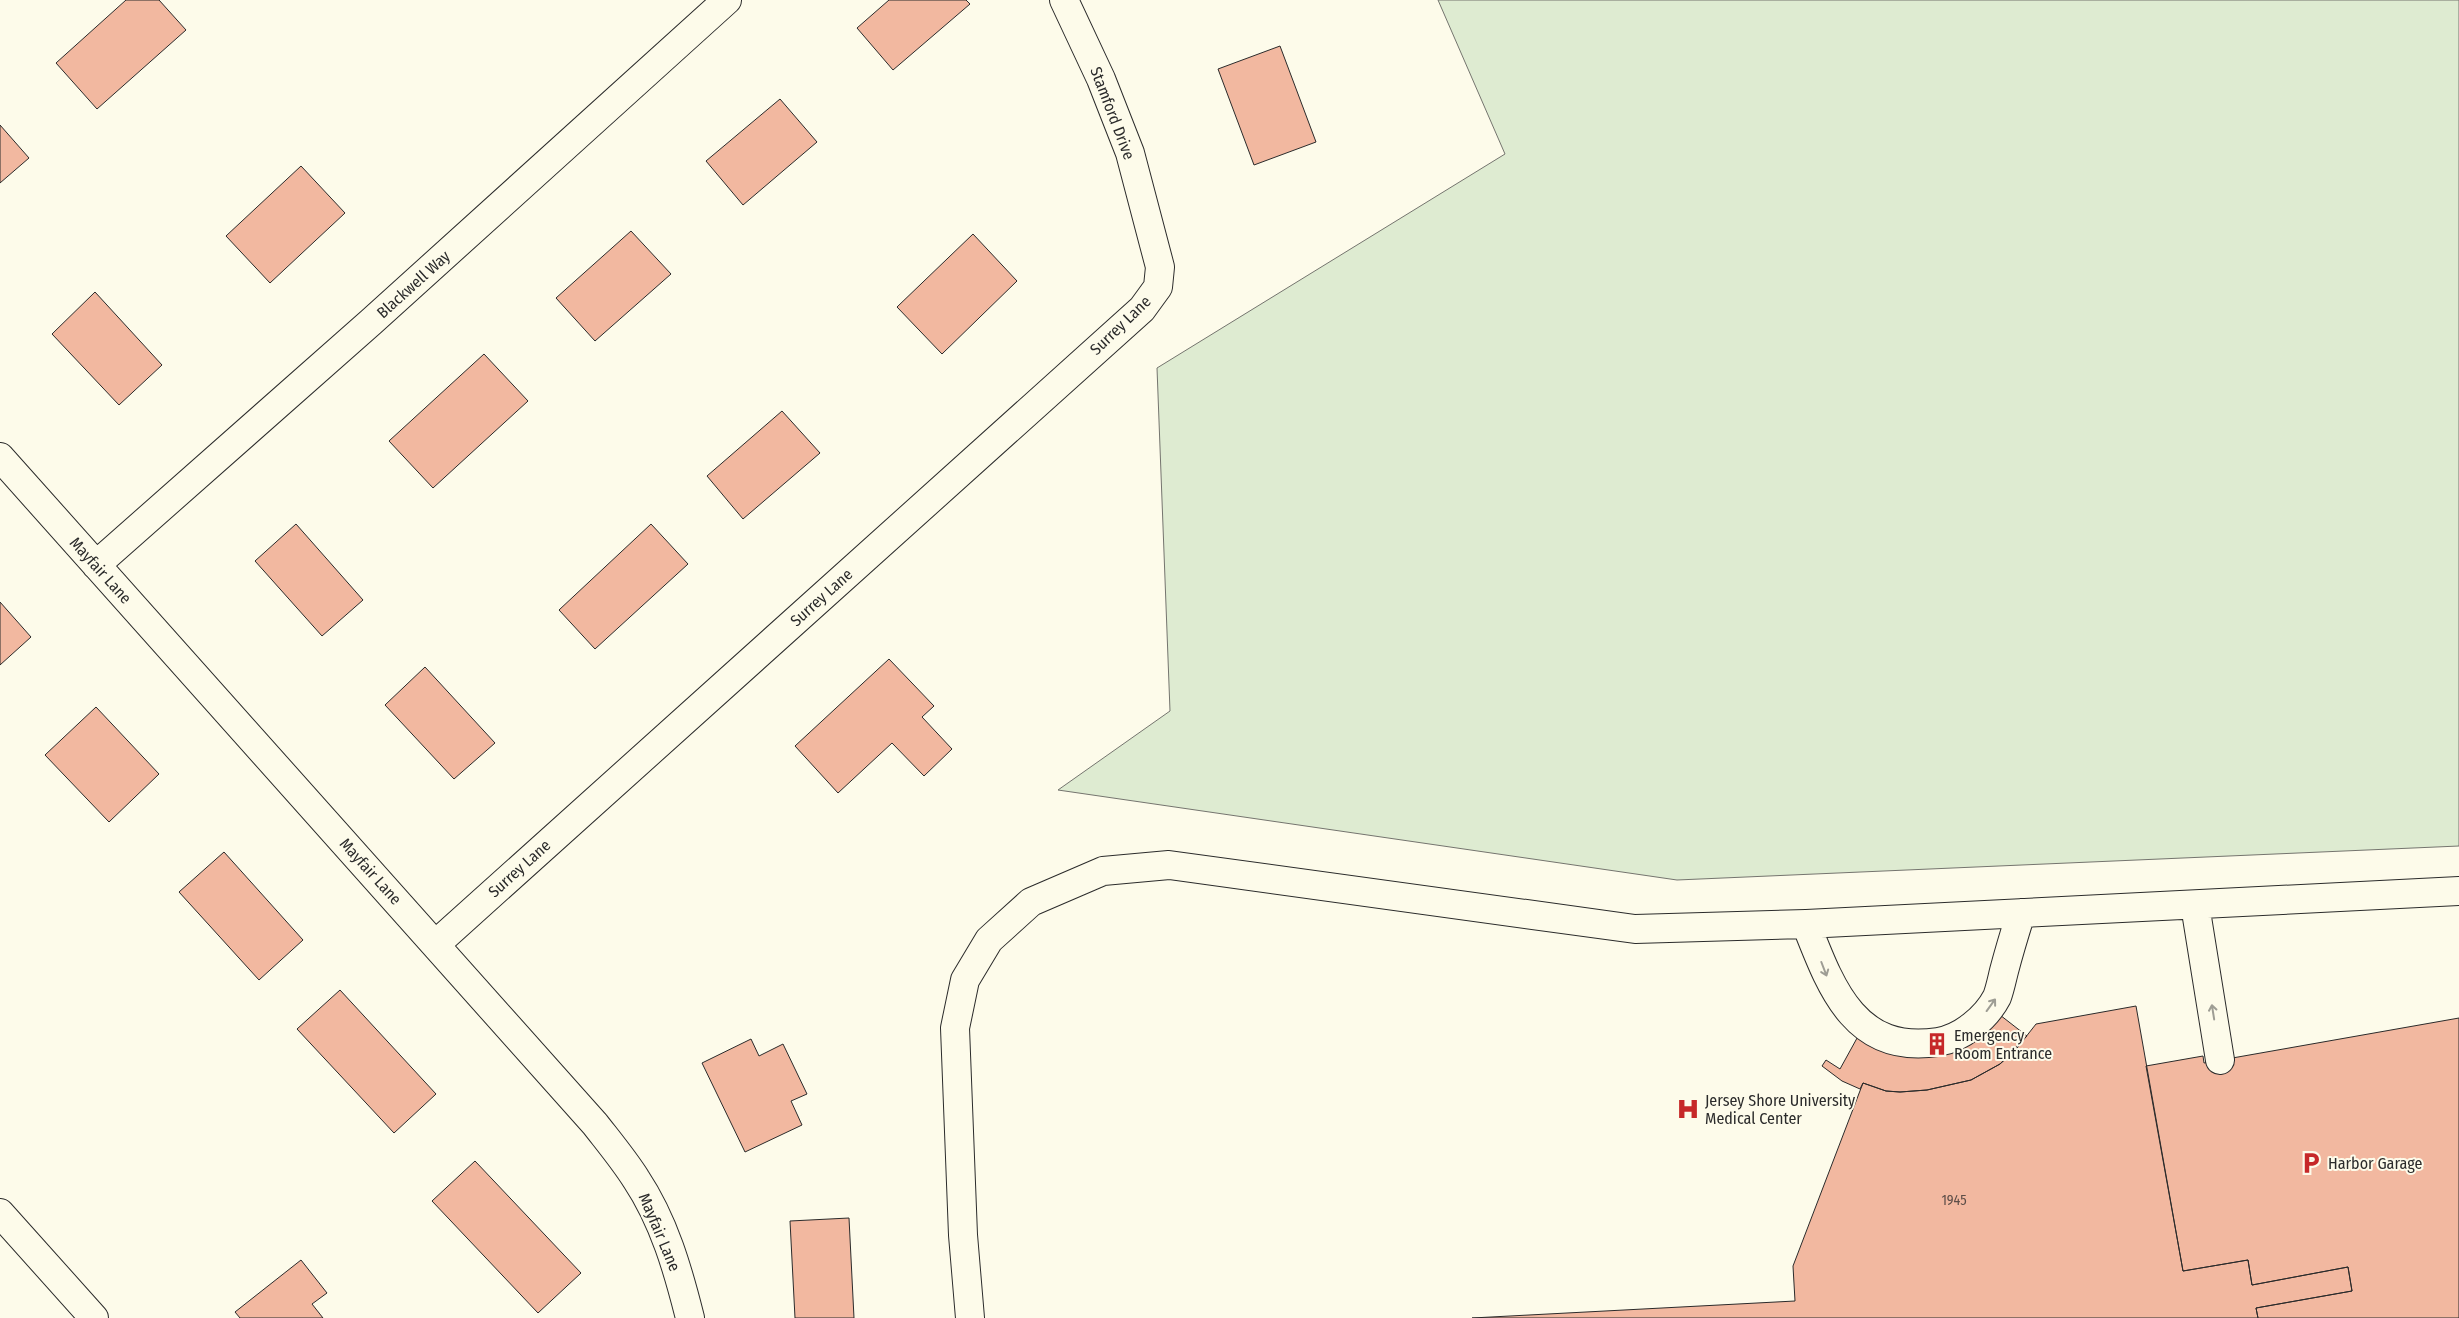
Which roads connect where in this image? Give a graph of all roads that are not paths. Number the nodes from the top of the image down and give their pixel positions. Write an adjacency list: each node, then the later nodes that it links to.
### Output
1 (727, 0): 5 (street, Blackwell Way)
2 (1064, 0): 3 (street, Stamford Drive)
3 (1150, 230): 10 (street, Surrey Lane)
4 (0, 457): 5 (street, Mayfair Lane)
5 (96, 565): 10 (street, Mayfair Lane)
6 (2459, 892): 7 (street)
7 (2195, 905): 8 (street); 11 (street, one-way to 7)
8 (2021, 913): 9 (street); 9 (street, one-way to 8)
9 (1806, 924): 15 (street)
10 (436, 944): 14 (street, Mayfair Lane)
11 (2220, 1060)
12 (0, 1214): 13 (street)
13 (94, 1318)
14 (690, 1318)
15 (970, 1318)

